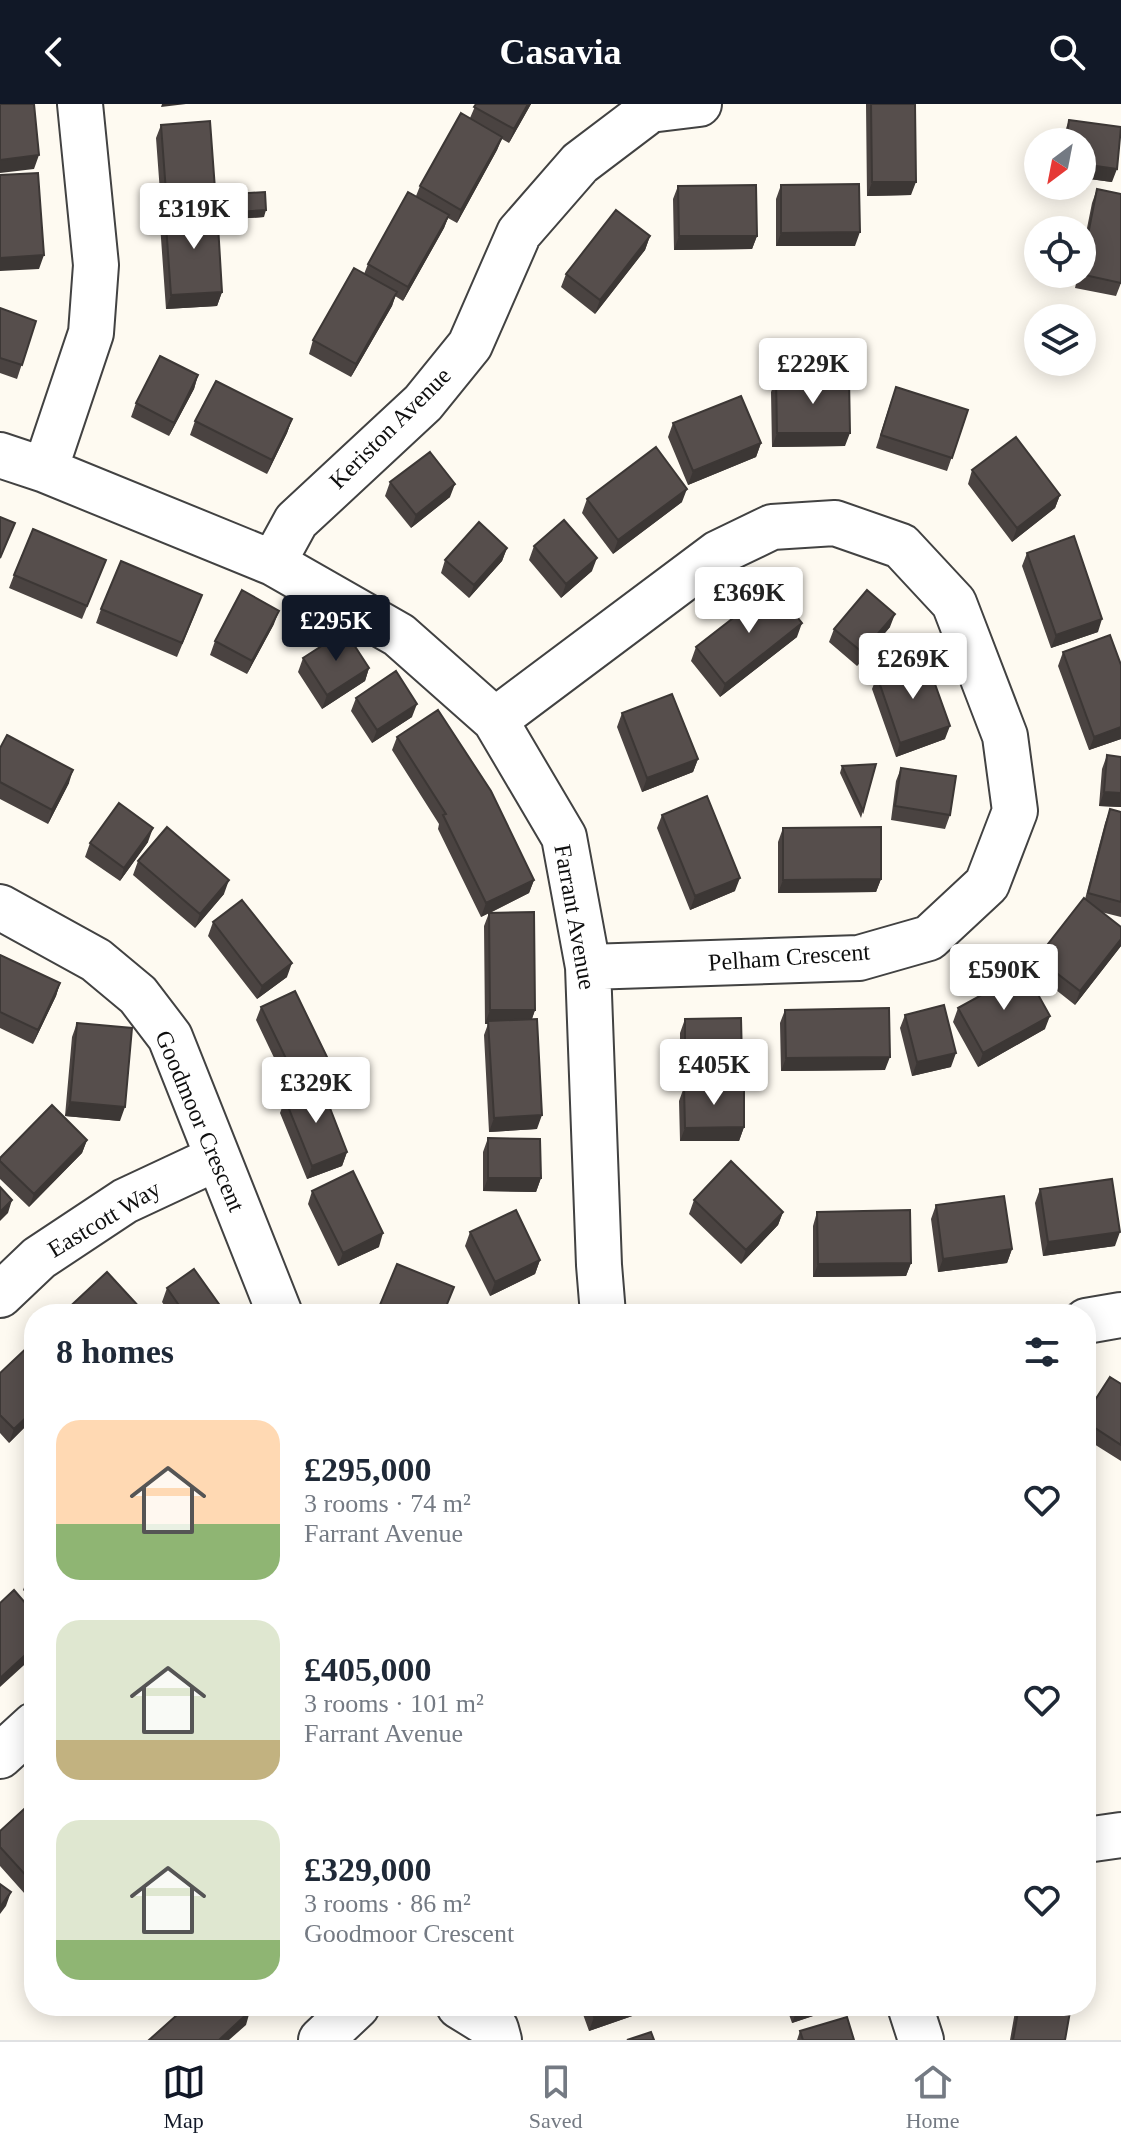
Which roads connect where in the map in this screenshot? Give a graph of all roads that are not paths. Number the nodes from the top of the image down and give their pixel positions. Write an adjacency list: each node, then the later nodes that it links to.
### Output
1 (80, 104): 4 (street)
2 (699, 104): 5 (street, Keriston Avenue)
3 (0, 455): 4 (street, Farrant Avenue)
4 (45, 470): 5 (street, Farrant Avenue)
5 (273, 563): 6 (street, Farrant Avenue)
6 (495, 720): 8 (street, Farrant Avenue); 8 (street, Pelham Crescent)
7 (0, 907): 9 (street, Goodmoor Crescent)
8 (588, 967): 12 (street, Farrant Avenue)
9 (217, 1158): 10 (street, Eastcott Way); 11 (street, Goodmoor Crescent)
10 (0, 1295)
11 (276, 1304)
12 (602, 1304)
13 (1121, 1315): 14 (street)
14 (1096, 1319)
15 (24, 1734): 16 (street)
16 (0, 1756)
17 (1121, 1835): 18 (street)
18 (1096, 1839)
19 (346, 2016): 22 (street)
20 (475, 2016): 23 (street)
21 (913, 2016): 24 (street)
22 (321, 2040)
23 (499, 2040)
24 (921, 2040)

